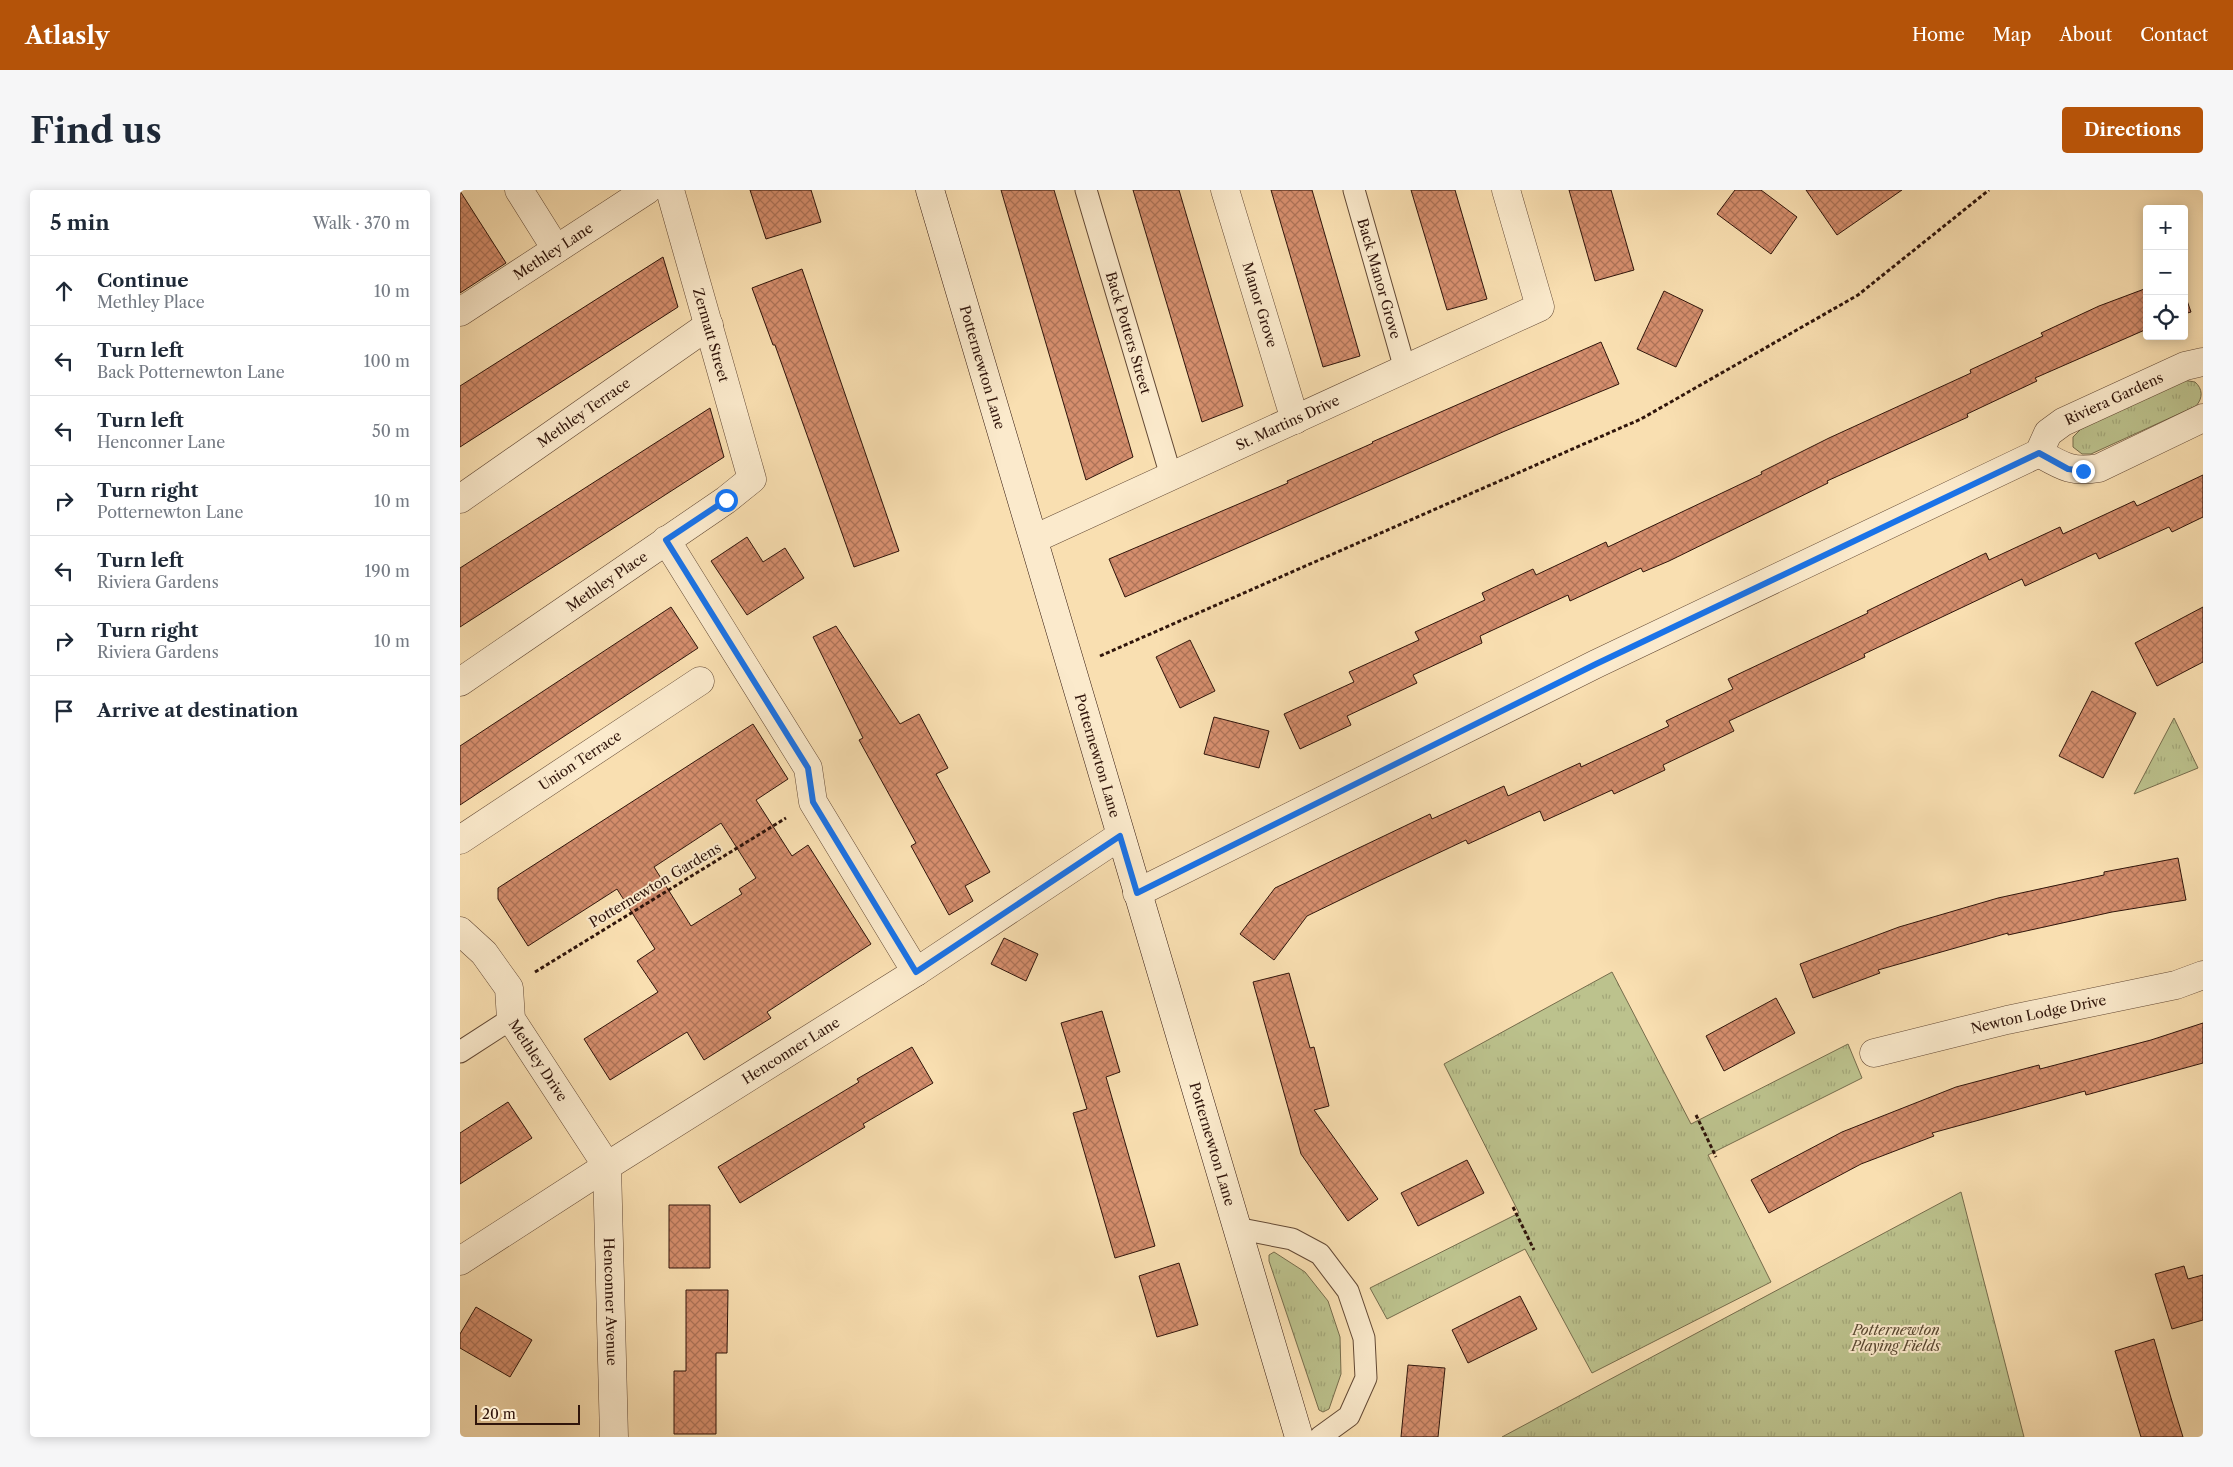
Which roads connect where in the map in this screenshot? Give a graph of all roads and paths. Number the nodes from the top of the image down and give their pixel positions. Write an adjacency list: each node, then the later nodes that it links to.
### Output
1 (518, 190): 10 (street)
2 (647, 190): 10 (street, Methley Lane)
3 (670, 190): 12 (street, Zermatt Street)
4 (930, 190): 21 (street, Potternewton Lane)
5 (1086, 190): 18 (lane, Back Potters Street)
6 (1225, 190): 16 (street, Manor Grove)
7 (1354, 190): 14 (lane, Back Manor Grove)
8 (1506, 190): 14 (street, St. Martins Drive)
9 (1989, 190): 23 (path)
10 (556, 250): 11 (street, Methley Lane)
11 (460, 312)
12 (709, 325): 19 (street, Zermatt Street); 20 (street, Methley Terrace)
13 (2203, 362): 17 (street, Riviera Gardens)
14 (1405, 369): 16 (street, St. Martins Drive)
15 (2203, 418): 17 (street)
16 (1294, 420): 18 (street, St. Martins Drive)
17 (2039, 453): 29 (street)
18 (1171, 476): 21 (street, St. Martins Drive)
19 (752, 479): 22 (street, Methley Place)
20 (460, 499)
21 (1034, 539): 23 (street, Potternewton Lane)
22 (666, 540): 25 (street, Methley Place); 26 (street)
23 (1073, 668): 27 (street, Potternewton Lane)
24 (700, 681): 28 (street, Union Terrace)
25 (460, 682)
26 (813, 802): 31 (street); 33 (path, Potternewton Gardens)
27 (1120, 836): 29 (street, Potternewton Lane); 31 (street, Henconner Lane)
28 (460, 840)
29 (1137, 893): 41 (street, Potternewton Lane)
30 (460, 931): 33 (street)
31 (916, 972): 39 (street, Henconner Lane)
32 (2203, 975): 36 (street, Newton Lodge Drive)
33 (509, 988): 34 (street, Methley Drive)
34 (511, 1020): 35 (lane); 39 (street, Methley Drive)
35 (460, 1052)
36 (1874, 1053)
37 (1696, 1115): 38 (path)
38 (1716, 1157)
39 (607, 1166): 43 (street, Henconner Lane); 44 (street, Henconner Avenue)
40 (1513, 1207): 42 (path)
41 (1236, 1228): 45 (street, Potternewton Lane); 46 (lane)
42 (1534, 1250)
43 (460, 1261)
44 (614, 1437)
45 (1298, 1437)
46 (1320, 1437)

